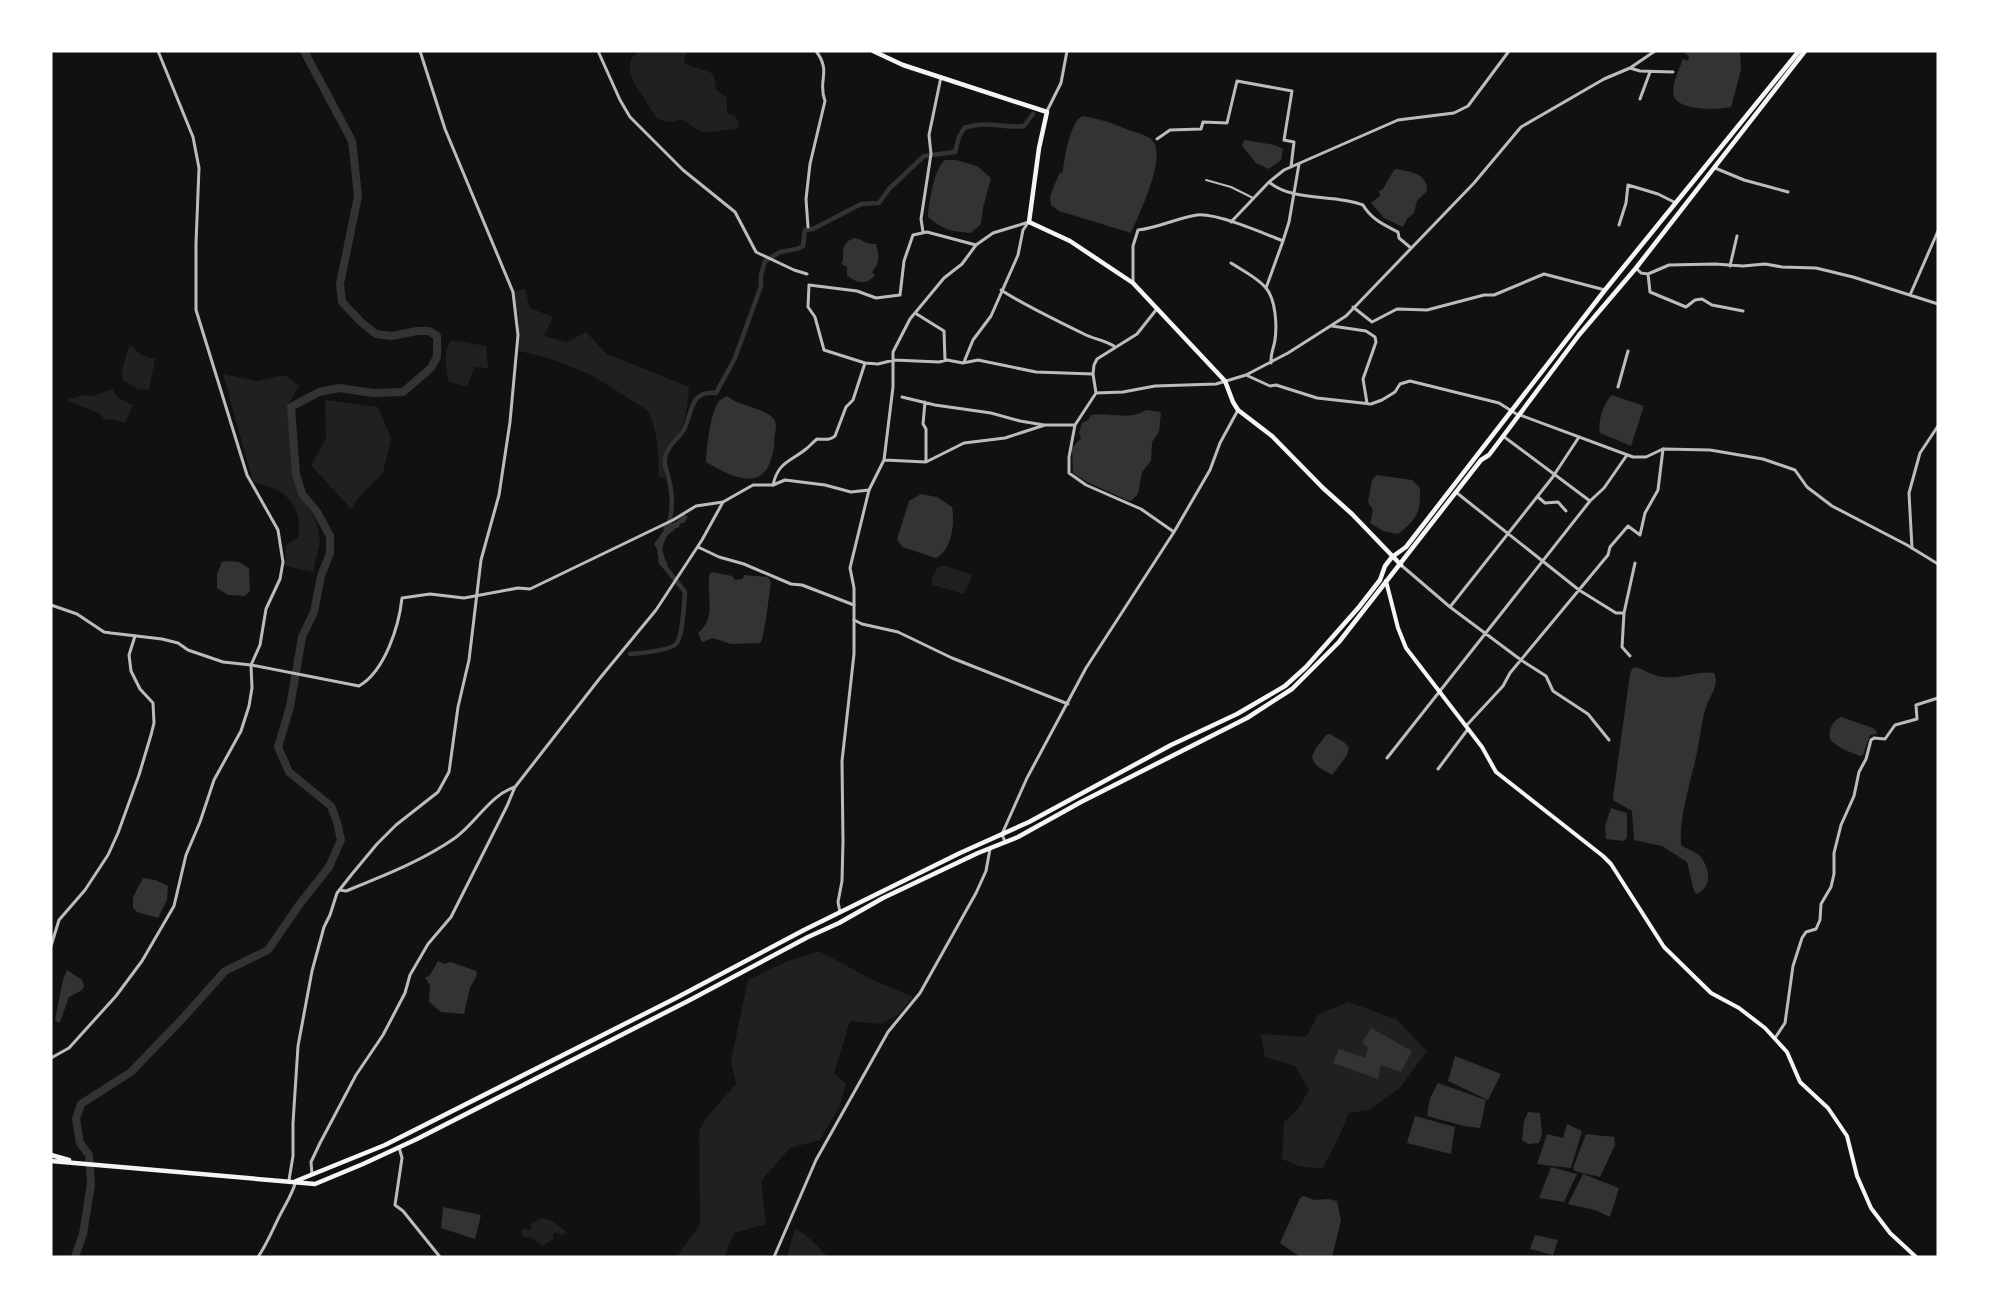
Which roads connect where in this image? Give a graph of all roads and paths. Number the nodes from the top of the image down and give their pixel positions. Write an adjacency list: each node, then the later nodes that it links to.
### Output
1 (158, 51): 109 (street)
2 (420, 51): 99 (street)
3 (598, 51): 40 (street)
4 (816, 51): 30 (street)
5 (873, 51): 14 (main road)
6 (1067, 51): 16 (street)
7 (1509, 51): 18 (street)
8 (1655, 51): 11 (street)
9 (1799, 51): 26 (main road)
10 (1805, 51): 20 (main road)
11 (1630, 68): 12 (street); 36 (street)
12 (1650, 72): 13 (street); 15 (street)
13 (1673, 72)
14 (940, 77): 16 (main road); 32 (street)
15 (1640, 99)
16 (1047, 112): 27 (main road)
17 (1157, 139): 19 (street)
18 (1299, 164): 19 (street); 24 (street)
19 (1291, 167): 22 (street)
20 (1715, 168): 23 (street); 39 (main road)
21 (1206, 180): 25 (street)
22 (1269, 182): 24 (street); 25 (street)
23 (1788, 192)
24 (1294, 193): 34 (street); 36 (street)
25 (1253, 198): 28 (street)
26 (1676, 203): 29 (street); 45 (main road)
27 (1029, 222): 35 (street); 42 (main road); 44 (street)
28 (1231, 222): 34 (street); 42 (street)
29 (1619, 225)
30 (808, 227)
31 (1938, 231): 46 (street)
32 (923, 232): 35 (street); 57 (street)
33 (1737, 236): 38 (street)
34 (1283, 241): 43 (street)
35 (976, 245): 51 (street)
36 (1411, 248): 49 (street)
37 (1231, 263): 43 (street)
38 (1730, 266): 41 (street); 46 (street)
39 (1636, 268): 41 (street); 70 (main road)
40 (807, 274)
41 (1648, 274): 50 (street)
42 (1133, 283): 48 (main road)
43 (1266, 288): 59 (street)
44 (1000, 290): 53 (street); 58 (street)
45 (1605, 290): 49 (street); 69 (main road)
46 (1910, 295): 47 (street)
47 (1938, 304)
48 (1158, 308): 53 (street); 62 (main road)
49 (1353, 308): 52 (street)
50 (1743, 311)
51 (915, 313): 55 (street); 56 (street)
52 (1332, 326): 59 (street); 67 (street)
53 (1114, 347): 60 (street)
54 (1628, 351): 63 (street)
55 (894, 360): 56 (street); 57 (street); 78 (street)
56 (945, 360): 58 (street)
57 (865, 363): 81 (street)
58 (963, 363): 60 (street)
59 (1271, 363): 61 (street)
60 (1093, 374): 64 (street)
61 (1246, 375): 62 (street); 67 (street)
62 (1225, 381): 64 (street); 68 (main road)
63 (1618, 387)
64 (1096, 393): 72 (street)
65 (902, 398): 66 (street)
66 (925, 402): 71 (street); 79 (street)
67 (1367, 403): 69 (street)
68 (1238, 410): 88 (street); 92 (main road)
69 (1512, 411): 70 (street); 92 (main road)
70 (1518, 415): 74 (main road); 75 (street)
71 (1045, 425): 72 (street); 79 (street)
72 (1075, 425): 88 (street)
73 (1938, 426): 91 (street)
74 (1503, 436): 80 (street); 83 (main road)
75 (1579, 437): 77 (street); 80 (street)
76 (1663, 449): 77 (street); 91 (street); 98 (street)
77 (1628, 455): 85 (street)
78 (884, 460): 79 (street); 82 (street)
79 (926, 462)
80 (1554, 475): 84 (street); 85 (street)
81 (773, 485): 82 (street); 86 (street)
82 (868, 490): 100 (street)
83 (1457, 493): 89 (street); 96 (main road)
84 (1538, 497): 87 (street); 89 (street)
85 (1590, 501): 93 (street)
86 (723, 502): 90 (street); 99 (street)
87 (1566, 511)
88 (1174, 532): 112 (street)
89 (1507, 532): 93 (street); 102 (street)
90 (698, 547): 100 (street); 117 (street)
91 (1912, 548): 95 (street)
92 (1392, 557): 96 (main road); 119 (main road)
93 (1543, 560): 98 (street); 105 (street)
94 (1635, 563): 103 (street)
95 (1938, 564)
96 (1401, 565): 97 (main road); 102 (street)
97 (1386, 581): 110 (main road); 121 (main road)
98 (1579, 590): 103 (street); 108 (street)
99 (476, 596): 109 (street); 124 (street)
100 (854, 604): 104 (street)
101 (51, 605): 106 (street)
102 (1450, 607): 105 (street)
103 (1624, 614): 107 (street)
104 (854, 620): 112 (street); 125 (street)
105 (1485, 632): 108 (street); 110 (street)
106 (135, 636): 109 (street); 128 (street)
107 (1630, 656)
108 (1521, 660): 113 (street); 114 (street)
109 (251, 665): 130 (street)
110 (1440, 692): 113 (main road); 115 (street)
111 (1938, 698): 129 (street)
112 (1068, 704): 118 (street)
113 (1467, 727): 116 (street); 129 (main road)
114 (1609, 740)
115 (1387, 758)
116 (1438, 769)
117 (515, 787): 124 (street); 135 (street)
118 (1007, 826): 119 (street); 120 (street)
119 (1013, 829): 120 (main road); 121 (street)
120 (1002, 834): 122 (street); 125 (main road)
121 (1018, 837): 122 (main road)
122 (1005, 842): 123 (main road)
123 (990, 849): 127 (main road); 140 (street)
124 (340, 890): 136 (street)
125 (840, 912): 126 (main road)
126 (804, 930): 127 (main road); 135 (main road)
127 (808, 937): 131 (main road)
128 (51, 946)
129 (1775, 1039): 141 (main road)
130 (51, 1058)
131 (399, 1147): 137 (main road); 139 (street)
132 (51, 1155): 134 (main road)
133 (51, 1161): 134 (main road)
134 (77, 1162): 136 (main road)
135 (312, 1174): 137 (main road)
136 (289, 1180): 137 (main road)
137 (296, 1181): 138 (street)
138 (258, 1257)
139 (440, 1257)
140 (774, 1257)
141 (1916, 1257)

